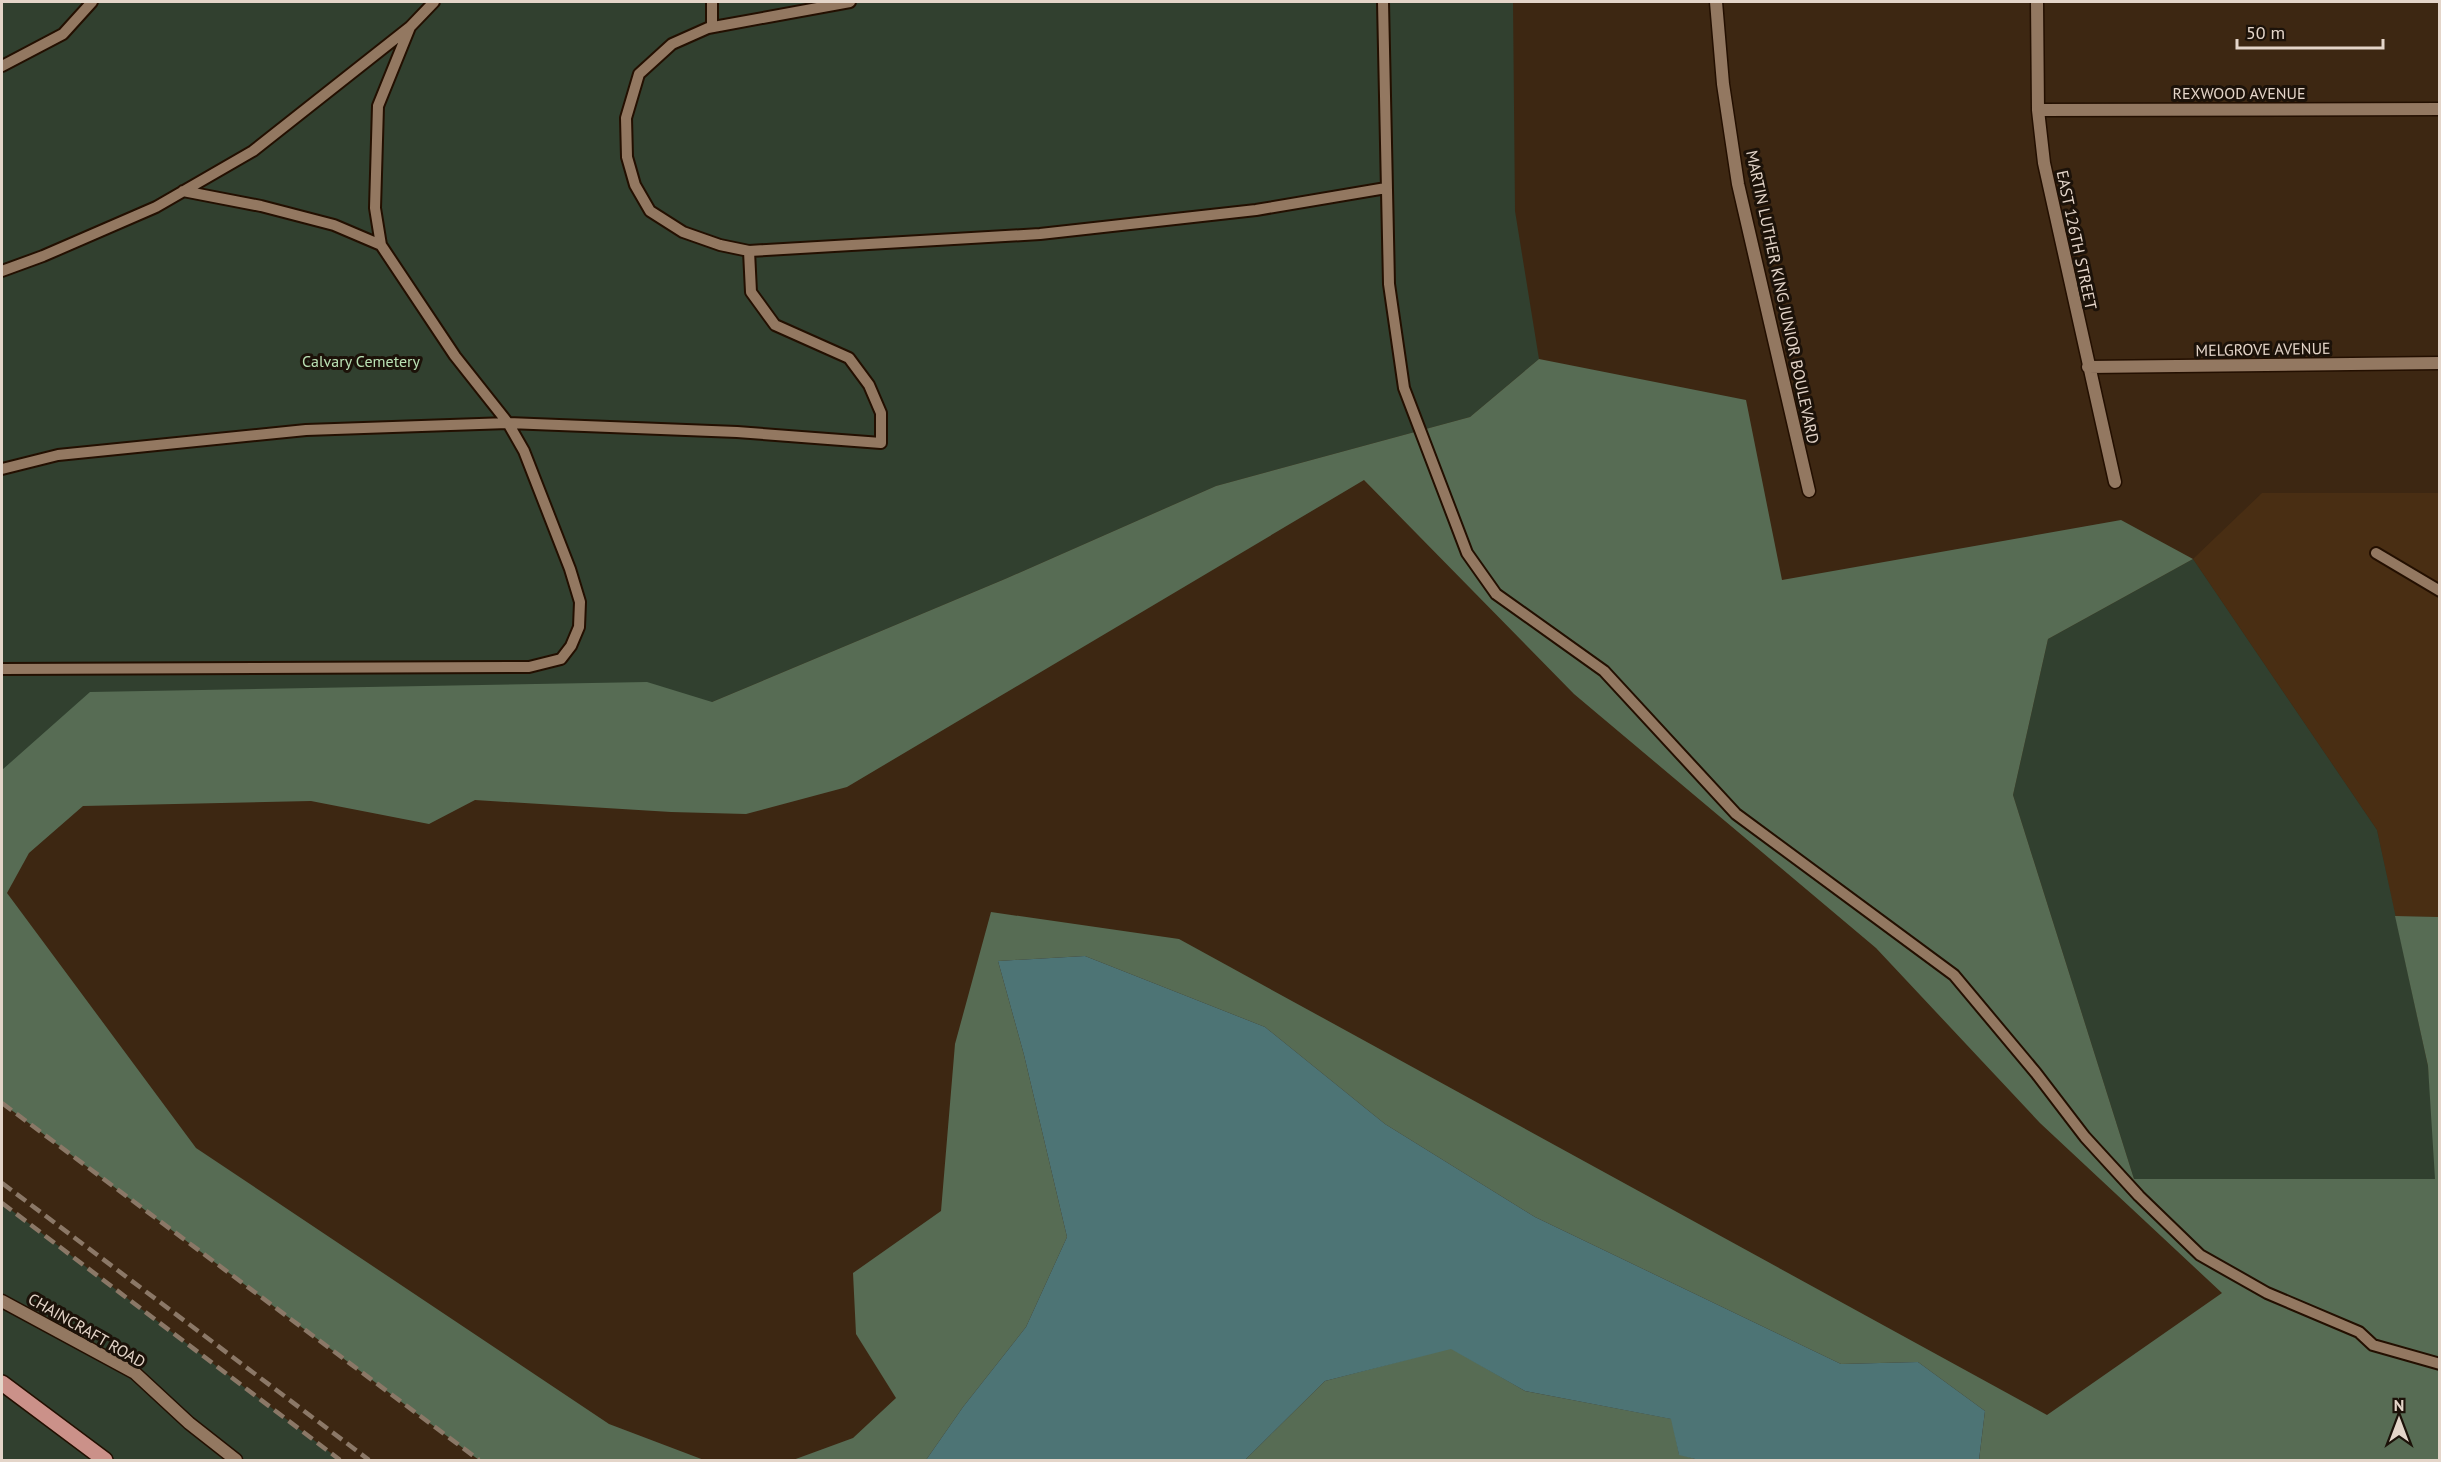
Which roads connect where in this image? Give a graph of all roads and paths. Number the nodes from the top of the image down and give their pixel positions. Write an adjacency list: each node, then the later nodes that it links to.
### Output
1 (92, 2): 10 (lane)
2 (434, 2): 8 (lane)
3 (712, 2): 9 (lane)
4 (850, 2): 9 (lane)
5 (1383, 2): 13 (lane)
6 (1716, 2): 23 (street, MARTIN LUTHER KING JUNIOR BOULEVARD)
7 (2037, 2): 12 (street, EAST 126TH STREET)
8 (410, 27): 14 (lane); 15 (lane)
9 (712, 27): 16 (lane)
10 (2, 66)
11 (2439, 109): 12 (street, REXWOOD AVENUE)
12 (2038, 110): 19 (street, EAST 126TH STREET)
13 (1386, 188): 16 (lane); 28 (lane)
14 (183, 191): 15 (lane); 17 (lane)
15 (381, 245): 20 (lane)
16 (750, 250): 20 (lane)
17 (2, 271)
18 (2439, 363): 19 (street, MELGROVE AVENUE)
19 (2088, 367): 22 (street, EAST 126TH STREET)
20 (508, 423): 21 (lane); 26 (lane)
21 (2, 469)
22 (2115, 482)
23 (1809, 491)
24 (2376, 553): 25 (lane)
25 (2439, 591)
26 (2, 669)
27 (2, 1301): 31 (street, CHAINCRAFT ROAD)
28 (2439, 1364)
29 (2, 1383): 30 (main road)
30 (105, 1461)
31 (236, 1461)

